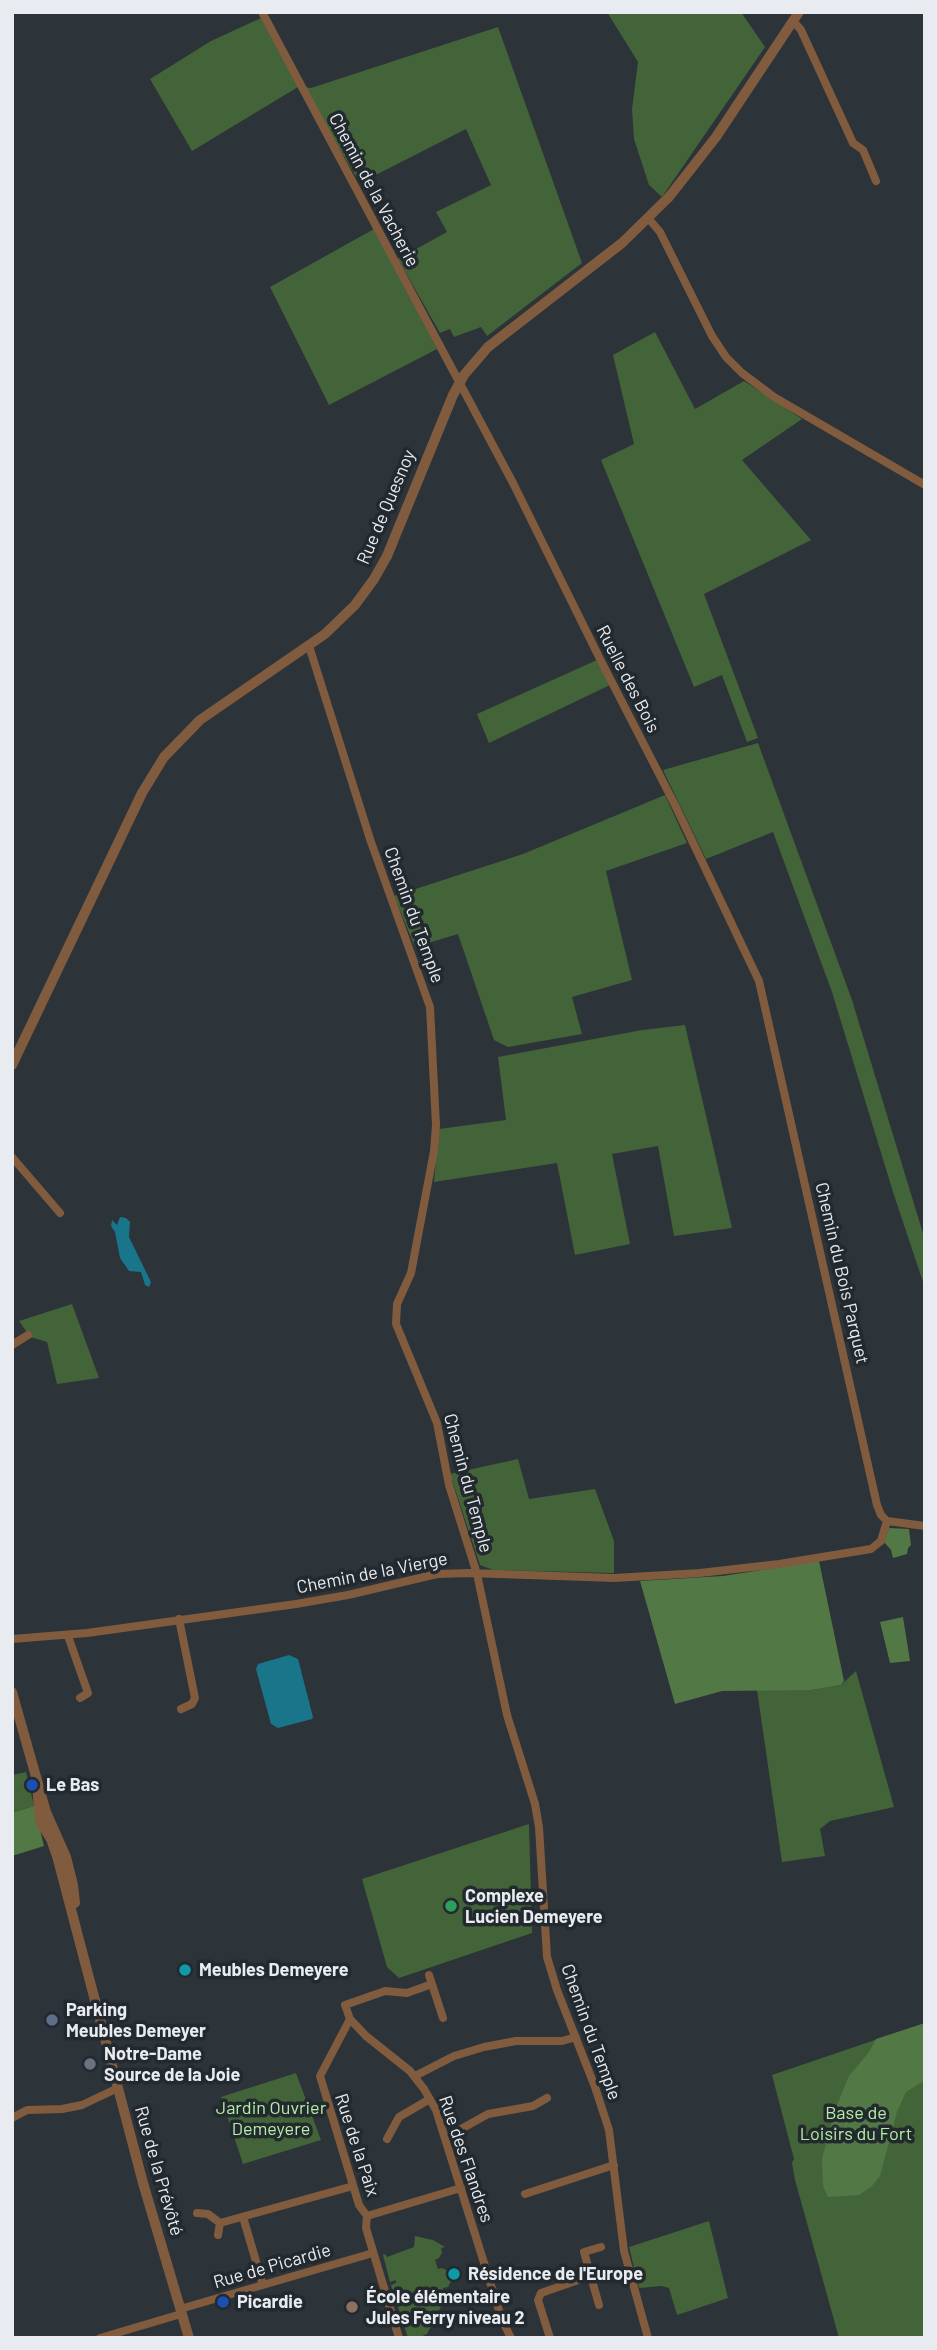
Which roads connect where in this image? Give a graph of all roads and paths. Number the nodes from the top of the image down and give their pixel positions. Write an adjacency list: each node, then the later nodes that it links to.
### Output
1 (261, 12): 5 (street, Chemin de la Vacherie)
2 (796, 17): 3 (street); 4 (street, Rue de Quesnoy)
3 (877, 181)
4 (648, 218): 5 (street, Rue de Quesnoy); 6 (street)
5 (460, 382): 7 (street, Rue de Quesnoy); 8 (street, Ruelle des Bois)
6 (925, 485)
7 (309, 646): 9 (street, Rue de Quesnoy); 16 (street, Chemin du Temple)
8 (763, 992): 14 (street, Chemin du Bois Parquet)
9 (12, 1065)
10 (12, 1157): 11 (street)
11 (60, 1213)
12 (28, 1335): 13 (street)
13 (12, 1345)
14 (887, 1521): 15 (street); 16 (street, Chemin de la Vierge)
15 (925, 1526)
16 (477, 1574): 17 (street, Chemin de la Vierge); 25 (street, Chemin du Temple)
17 (179, 1619): 18 (street, Chemin de la Vierge); 22 (street)
18 (68, 1636): 19 (street, Chemin de la Vierge); 21 (street)
19 (12, 1639)
20 (12, 1692): 27 (street, Rue de la Prévôté)
21 (80, 1698)
22 (181, 1709)
23 (443, 2018): 24 (street)
24 (349, 2019): 26 (street, Rue des Flandres); 34 (street, Rue de la Paix)
25 (576, 2037): 26 (street); 33 (street, Chemin du Temple)
26 (415, 2076): 29 (street, Rue des Flandres)
27 (118, 2088): 30 (street); 47 (street, Rue de la Prévôté)
28 (547, 2098): 31 (street)
29 (430, 2099): 31 (street, Rue des Flandres); 32 (street)
30 (12, 2118)
31 (445, 2137): 35 (street, Rue des Flandres)
32 (387, 2139)
33 (614, 2165): 36 (street); 53 (street, Chemin du Temple)
34 (353, 2186): 38 (street, Rue de la Paix); 39 (street)
35 (461, 2188): 38 (street); 51 (street, Rue des Flandres)
36 (525, 2194)
37 (197, 2213): 40 (street)
38 (367, 2216): 43 (street, Rue de la Paix)
39 (243, 2217): 40 (street); 45 (street)
40 (220, 2223): 41 (street)
41 (218, 2235)
42 (601, 2247): 44 (street)
43 (373, 2253): 45 (street, Rue de Picardie); 50 (street, Rue de la Paix)
44 (590, 2276): 46 (street); 52 (street)
45 (263, 2285): 47 (street, Rue de Picardie)
46 (599, 2305)
47 (181, 2311): 48 (street, Rue de Picardie); 49 (street, Rue de la Prévôté)
48 (100, 2338)
49 (189, 2338)
50 (398, 2338)
51 (511, 2338)
52 (550, 2338)
53 (648, 2338)

